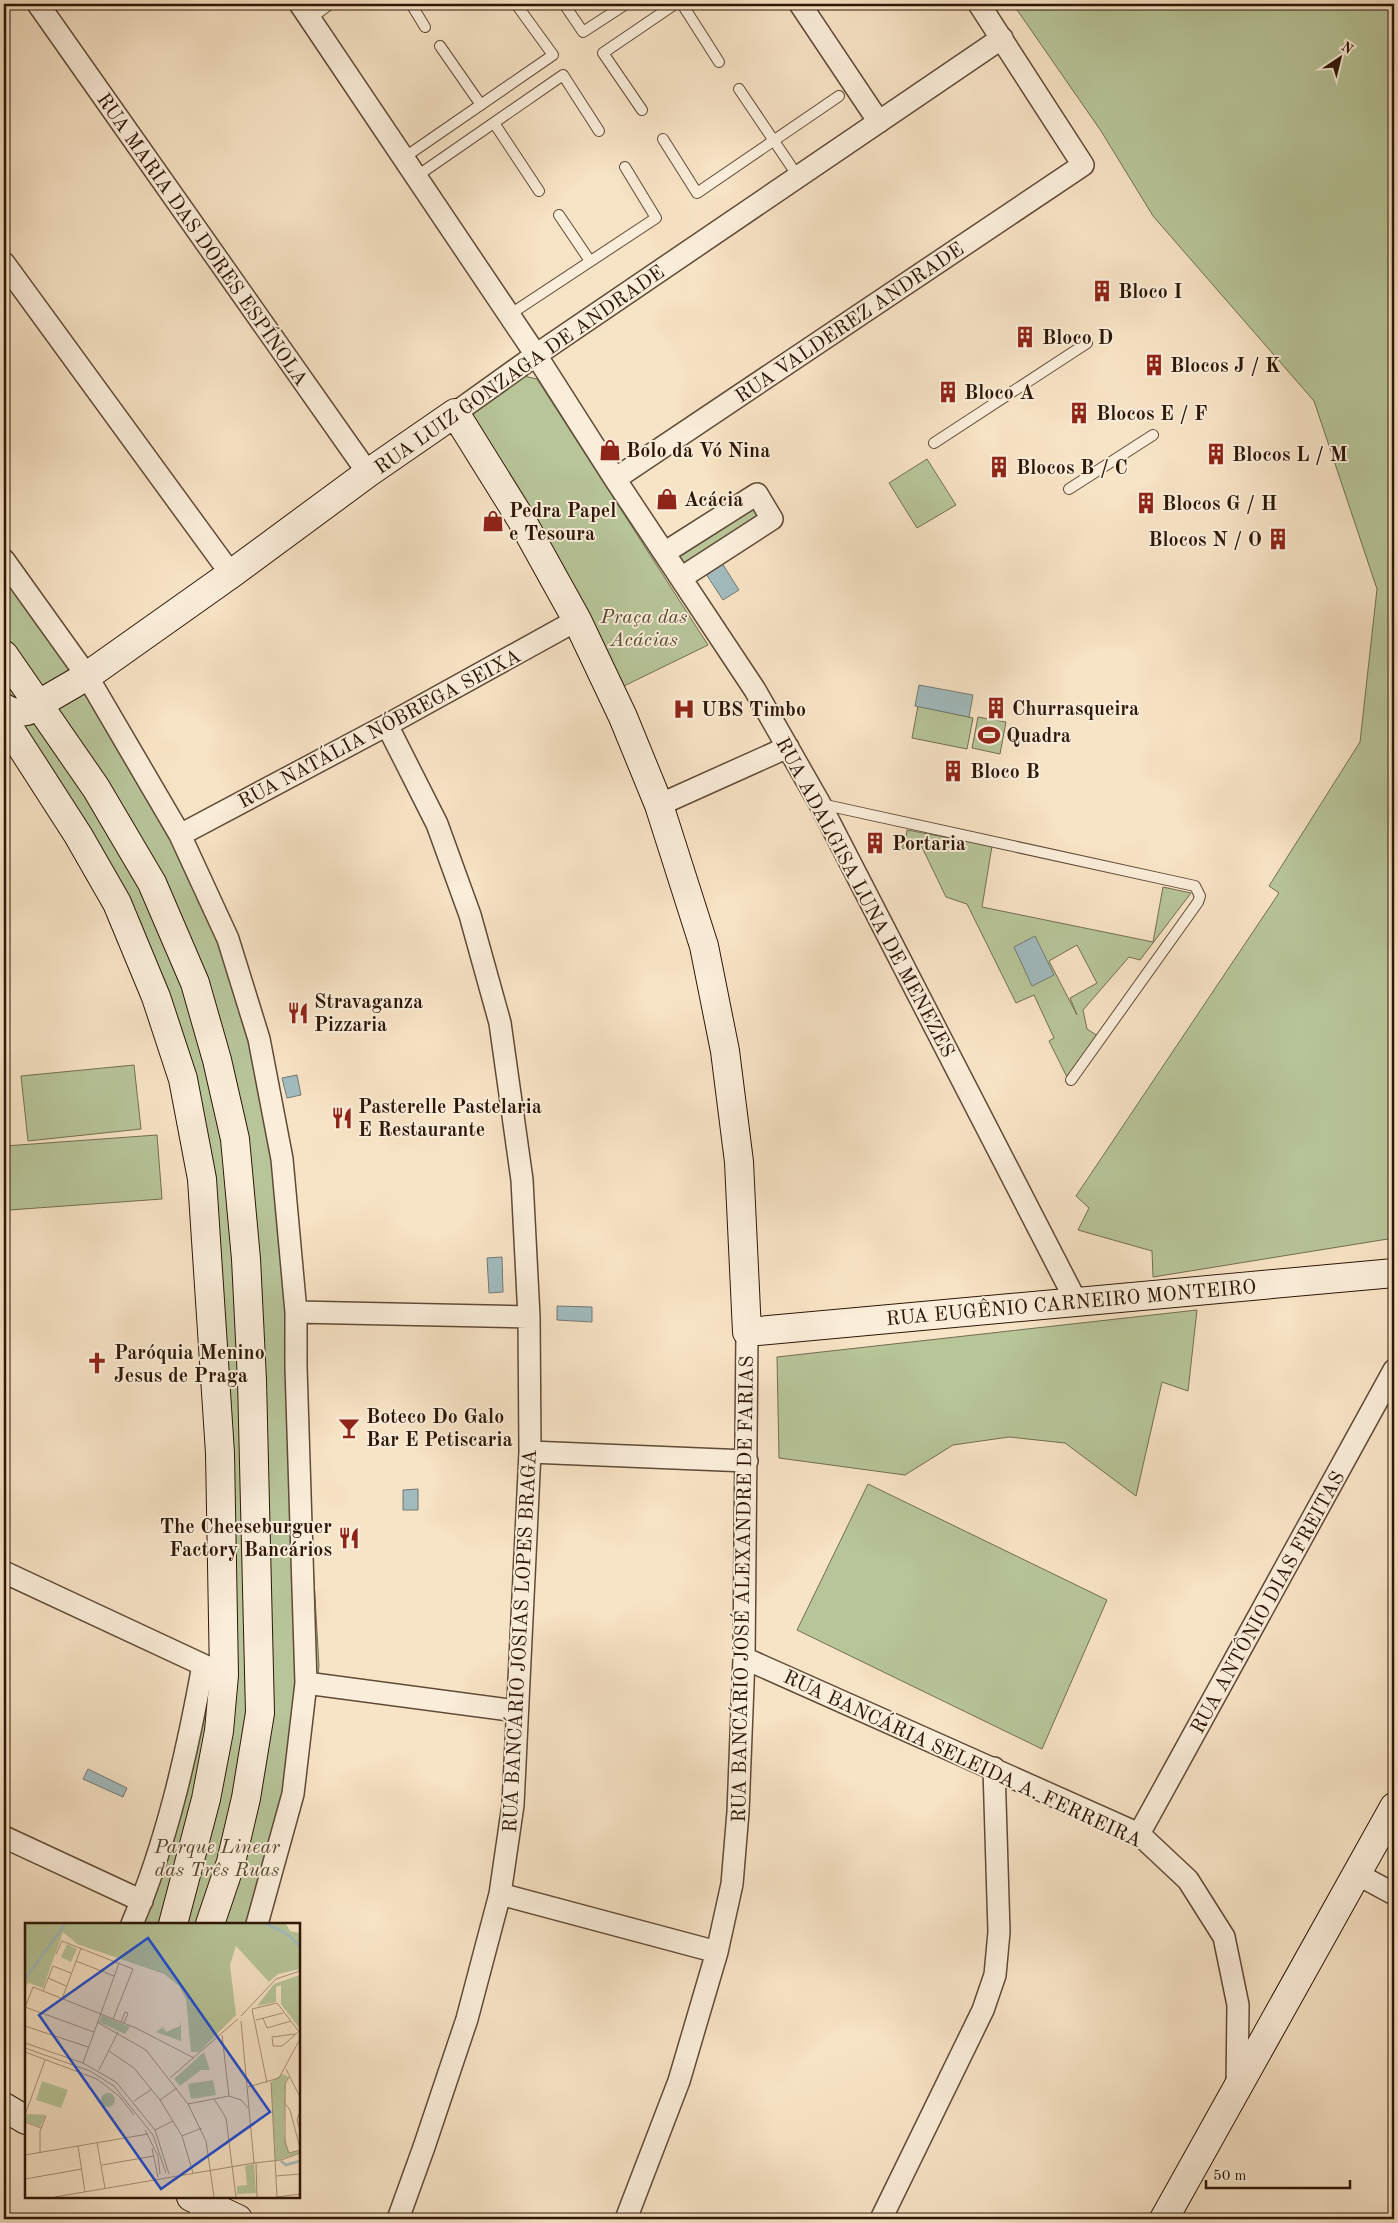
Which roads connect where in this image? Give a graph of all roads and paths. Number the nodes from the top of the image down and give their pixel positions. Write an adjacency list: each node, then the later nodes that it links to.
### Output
1 (38, 4): 39 (street, RUA MARIA DAS DORES ESPÍNOLA)
2 (330, 4): 11 (lane)
3 (410, 4): 12 (lane)
4 (516, 4): 18 (lane)
5 (564, 4): 6 (lane)
6 (626, 4)
7 (675, 4): 19 (lane)
8 (682, 4): 15 (lane)
9 (800, 4): 20 (street)
10 (979, 4): 13 (street)
11 (305, 11): 25 (street, RUA ADALGISA LUNA DE MENEZES)
12 (425, 27)
13 (1002, 38): 20 (street, RUA LUIZ GONZAGA DE ANDRADE); 40 (street, RUA VALDEREZ ANDRADE)
14 (440, 46): 18 (lane)
15 (719, 62)
16 (739, 89): 24 (lane)
17 (839, 96): 24 (lane)
18 (481, 105): 25 (lane)
19 (642, 110)
20 (879, 122): 28 (street, RUA LUIZ GONZAGA DE ANDRADE)
21 (494, 123): 22 (lane); 27 (lane); 29 (lane)
22 (599, 131)
23 (663, 139): 24 (lane)
24 (773, 139): 28 (lane)
25 (405, 157): 27 (street, RUA ADALGISA LUNA DE MENEZES)
26 (624, 167): 31 (lane)
27 (417, 176): 33 (street, RUA ADALGISA LUNA DE MENEZES)
28 (798, 178): 35 (street, RUA LUIZ GONZAGA DE ANDRADE)
29 (539, 191)
30 (559, 215): 31 (lane)
31 (590, 261): 33 (lane)
32 (4, 263): 44 (street)
33 (509, 315): 35 (street, RUA ADALGISA LUNA DE MENEZES)
34 (1088, 343): 38 (lane)
35 (536, 355): 36 (street, RUA LUIZ GONZAGA DE ANDRADE); 40 (street, RUA ADALGISA LUNA DE MENEZES)
36 (455, 413): 39 (main road, RUA LUIZ GONZAGA DE ANDRADE); 46 (main road)
37 (1153, 435): 41 (lane)
38 (934, 443)
39 (368, 473): 44 (main road, RUA LUIZ GONZAGA DE ANDRADE)
40 (615, 479): 42 (street, RUA ADALGISA LUNA DE MENEZES)
41 (1069, 489)
42 (664, 553): 45 (street, RUA ADALGISA LUNA DE MENEZES); 45 (street)
43 (4, 560): 48 (street)
44 (231, 574): 48 (main road, RUA LUIZ GONZAGA DE ANDRADE)
45 (681, 578): 53 (street, RUA ADALGISA LUNA DE MENEZES)
46 (577, 620): 52 (street, RUA NATÁLIA NÓBREGA SEIXA); 54 (main road)
47 (4, 655): 49 (main road)
48 (87, 676): 49 (main road, RUA LUIZ GONZAGA DE ANDRADE); 56 (street)
49 (39, 705): 50 (main road, RUA LUIZ GONZAGA DE ANDRADE); 81 (main road)
50 (4, 708)
51 (4, 720): 68 (main road)
52 (387, 725): 56 (street, RUA NATÁLIA NÓBREGA SEIXA); 61 (street, RUA BANCÁRIO JOSIAS LOPES BRAGA)
53 (788, 747): 54 (street); 55 (street, RUA ADALGISA LUNA DE MENEZES)
54 (659, 804): 62 (main road)
55 (820, 804): 57 (lane); 59 (street, RUA ADALGISA LUNA DE MENEZES)
56 (180, 835): 60 (street)
57 (1071, 1080)
58 (1394, 1273): 59 (main road, RUA EUGÊNIO CARNEIRO MONTEIRO)
59 (1076, 1302): 62 (main road, RUA EUGÊNIO CARNEIRO MONTEIRO)
60 (296, 1312): 61 (street); 69 (street)
61 (529, 1317): 64 (street, RUA BANCÁRIO JOSIAS LOPES BRAGA)
62 (747, 1332): 65 (street, RUA BANCÁRIO JOSÉ ALEXANDRE DE FARIAS)
63 (1394, 1370): 73 (street, RUA ANTÔNIO DIAS FREITAS)
64 (530, 1452): 65 (street); 70 (street, RUA BANCÁRIO JOSIAS LOPES BRAGA)
65 (747, 1461): 67 (street, RUA BANCÁRIO JOSÉ ALEXANDRE DE FARIAS)
66 (4, 1572): 68 (street)
67 (744, 1658): 71 (street, RUA BANCÁRIA SELEIDA A. FERREIRA); 83 (street, RUA BANCÁRIO JOSÉ ALEXANDRE DE FARIAS)
68 (213, 1670): 78 (street); 80 (main road)
69 (306, 1683): 70 (street); 82 (street)
70 (517, 1711): 76 (street, RUA BANCÁRIO JOSIAS LOPES BRAGA)
71 (994, 1768): 73 (street, RUA BANCÁRIA SELEIDA A. FERREIRA); 89 (street)
72 (1394, 1807): 75 (main road)
73 (1139, 1834): 84 (street, RUA BANCÁRIA SELEIDA A. FERREIRA)
74 (4, 1837): 78 (street)
75 (1357, 1874): 77 (street); 84 (main road)
76 (500, 1894): 83 (street); 87 (street, RUA BANCÁRIO JOSIAS LOPES BRAGA)
77 (1394, 1894)
78 (142, 1901): 79 (street)
79 (132, 1923)
80 (172, 1923)
81 (210, 1923)
82 (258, 1923)
83 (717, 1952): 88 (street, RUA BANCÁRIO JOSÉ ALEXANDRE DE FARIAS)
84 (1237, 2090): 90 (main road)
85 (195, 2206): 86 (main road)
86 (238, 2219)
87 (398, 2219)
88 (626, 2219)
89 (881, 2219)
90 (1164, 2219)

